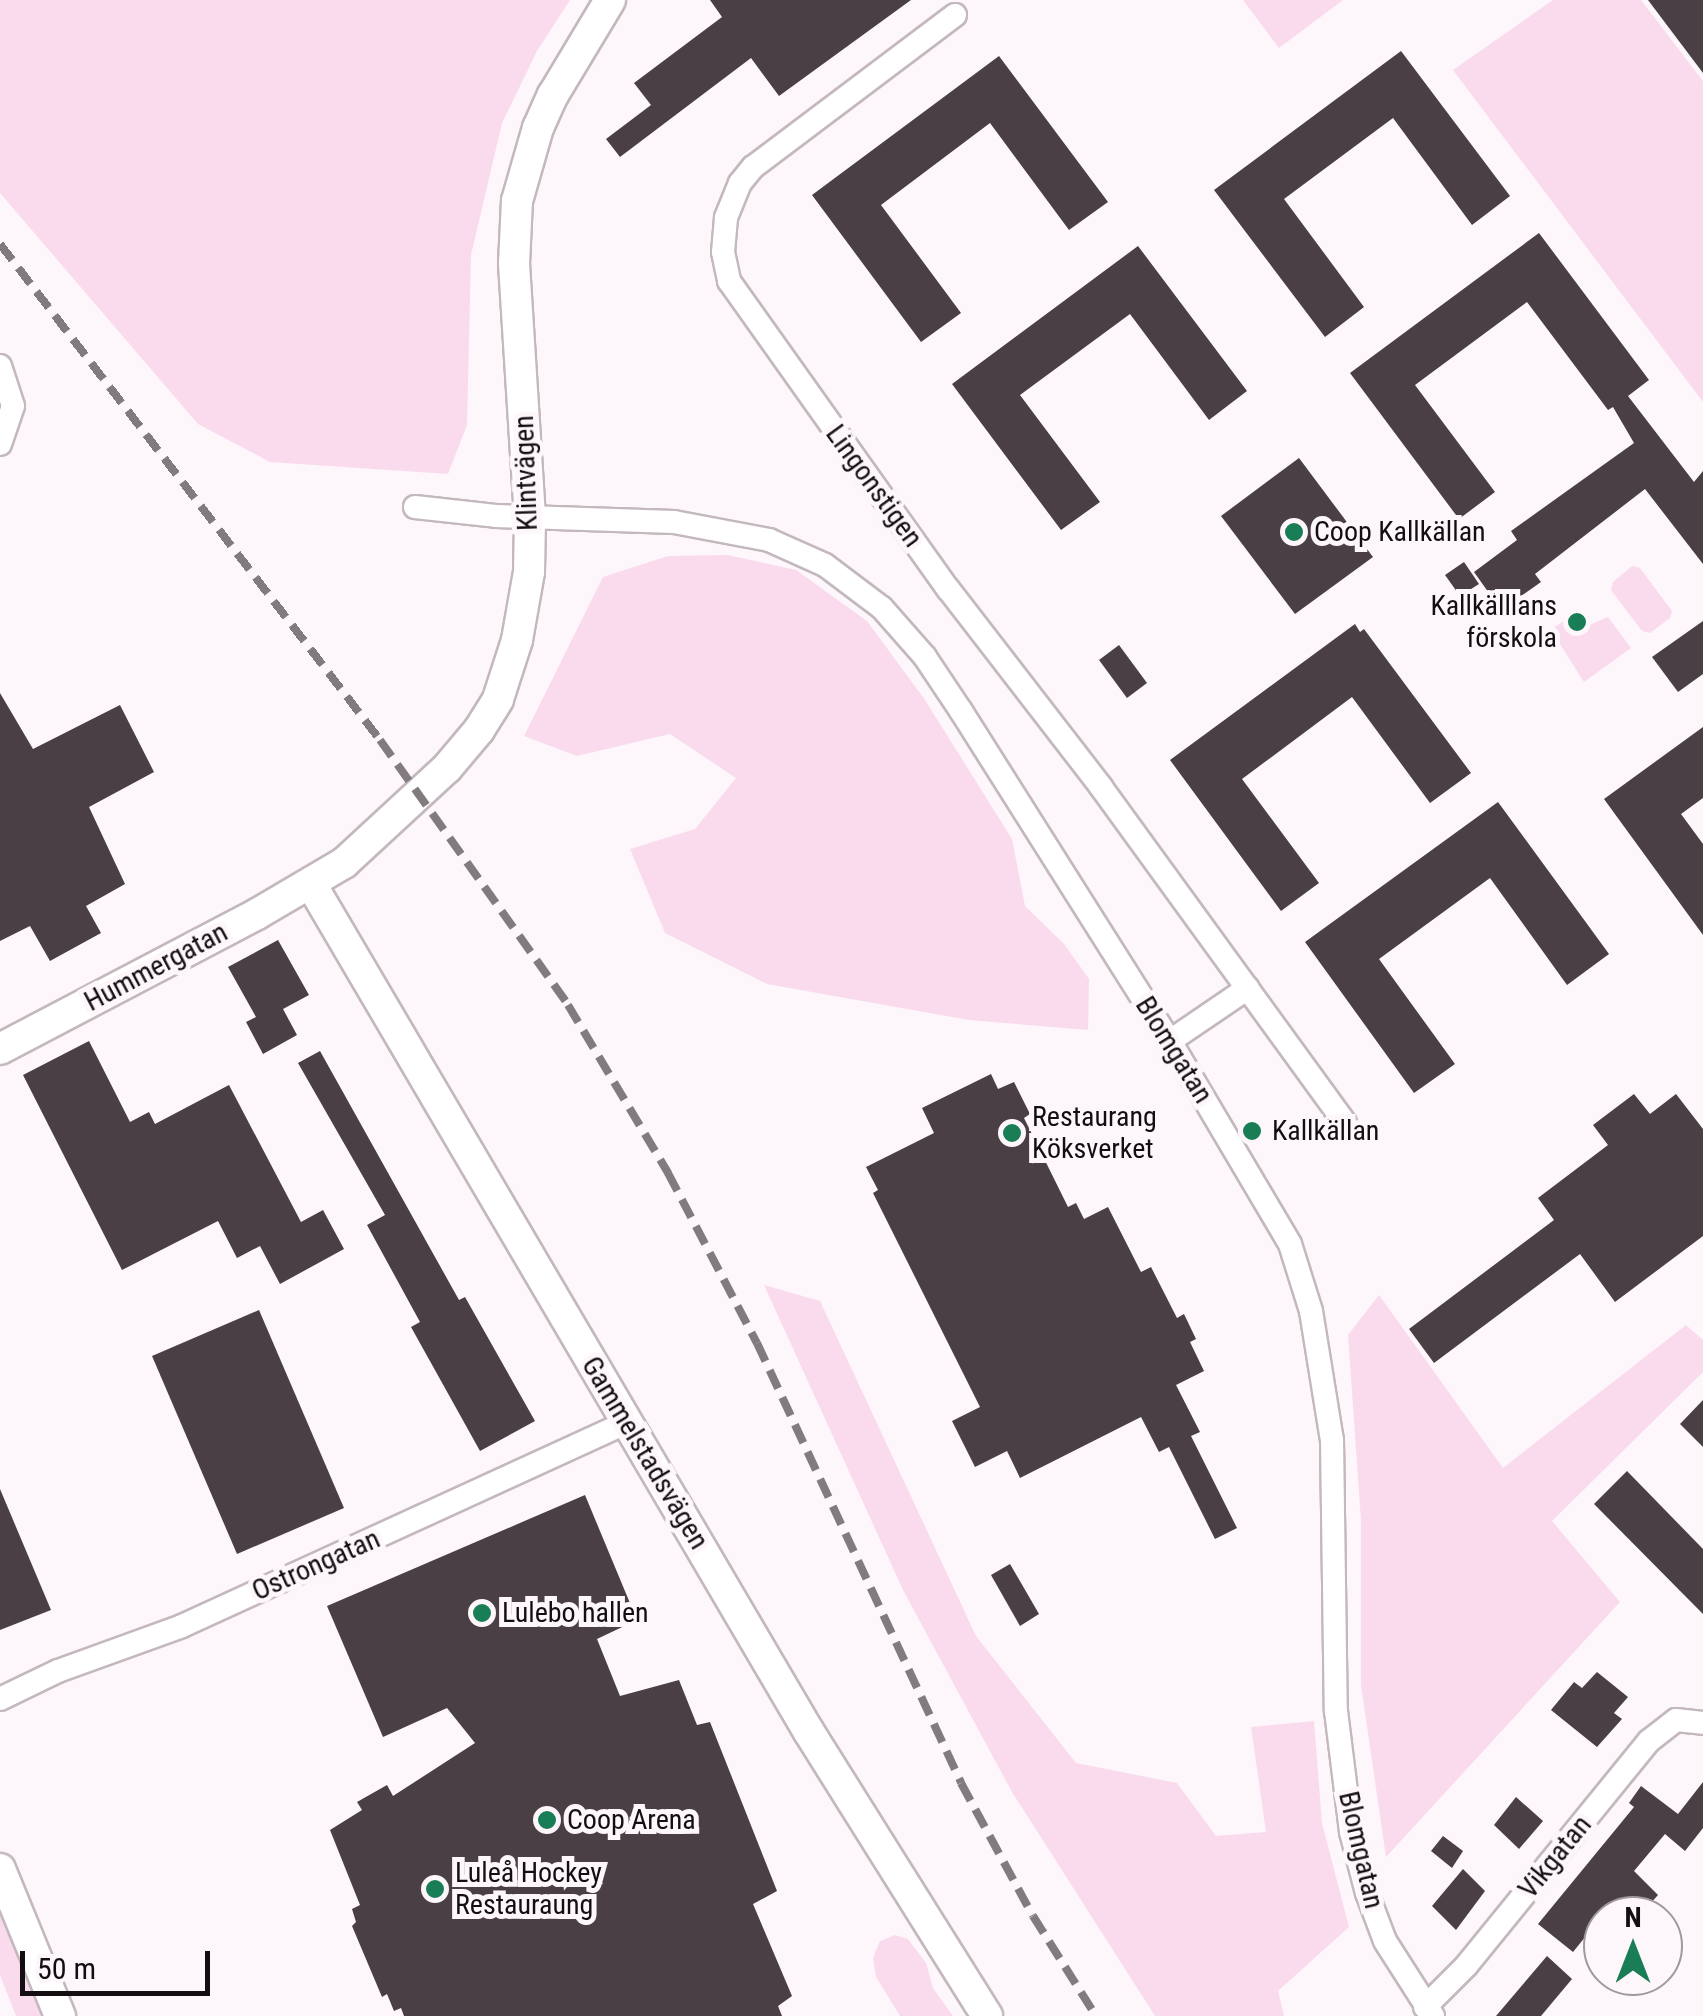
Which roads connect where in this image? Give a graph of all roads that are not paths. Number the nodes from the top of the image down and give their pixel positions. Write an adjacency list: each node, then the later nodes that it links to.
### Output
1 (610, 0): 6 (street, Klintvägen)
2 (955, 15): 8 (street, Lingonstigen)
3 (0, 366): 4 (street)
4 (0, 444)
5 (415, 507): 6 (street, Blomgatan)
6 (530, 518): 7 (street, Klintvägen); 9 (street, Blomgatan)
7 (311, 884): 10 (street, Hummergatan); 12 (street, Gammelstadsvägen)
8 (1248, 988): 9 (street); 11 (street, Lingonstigen)
9 (1170, 1041): 16 (street, Blomgatan)
10 (0, 1050)
11 (1344, 1123)
12 (627, 1422): 13 (street, Ostrongatan); 18 (street, Gammelstadsvägen)
13 (0, 1699)
14 (1697, 1721): 16 (street, Vikgatan)
15 (0, 1869): 17 (street)
16 (1429, 2011)
17 (60, 2016)
18 (987, 2016)

